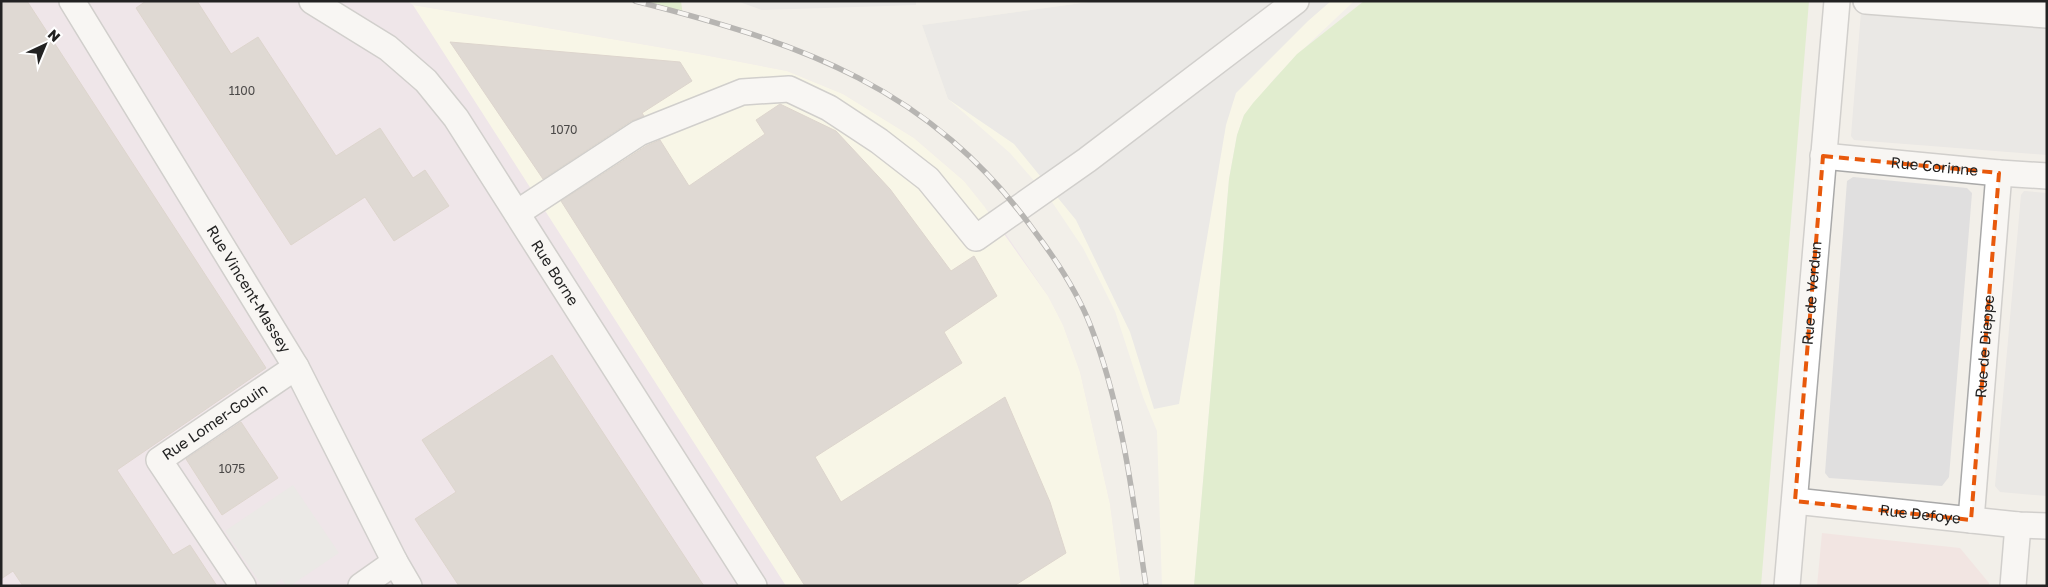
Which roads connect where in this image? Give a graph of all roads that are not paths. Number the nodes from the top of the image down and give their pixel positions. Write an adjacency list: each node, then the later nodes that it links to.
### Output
1 (72, 1): 11 (street, Rue Vincent-Massey)
2 (312, 1): 10 (street, Rue Borne)
3 (1296, 1): 10 (street)
4 (1837, 1): 7 (street, Rue de Verdun)
5 (1866, 1): 6 (street)
6 (2047, 15)
7 (1823, 156): 8 (street, Rue Corinne); 12 (street, Rue de Verdun)
8 (1999, 174): 9 (street, Rue Corinne); 13 (street, Rue de Dieppe)
9 (2047, 176)
10 (517, 213): 20 (street, Rue Borne)
11 (296, 368): 16 (street, Rue Vincent-Massey); 17 (street, Rue Lomer-Gouin)
12 (1795, 501): 13 (street, Rue Defoye); 21 (street, Rue de Verdun)
13 (1971, 520): 14 (street, Rue Defoye)
14 (2018, 525): 15 (street, Rue Defoye); 22 (street)
15 (2047, 526)
16 (395, 562): 18 (street); 19 (street, Rue Vincent-Massey)
17 (243, 586)
18 (361, 586)
19 (409, 586)
20 (754, 586)
21 (1787, 586)
22 (2013, 586)

